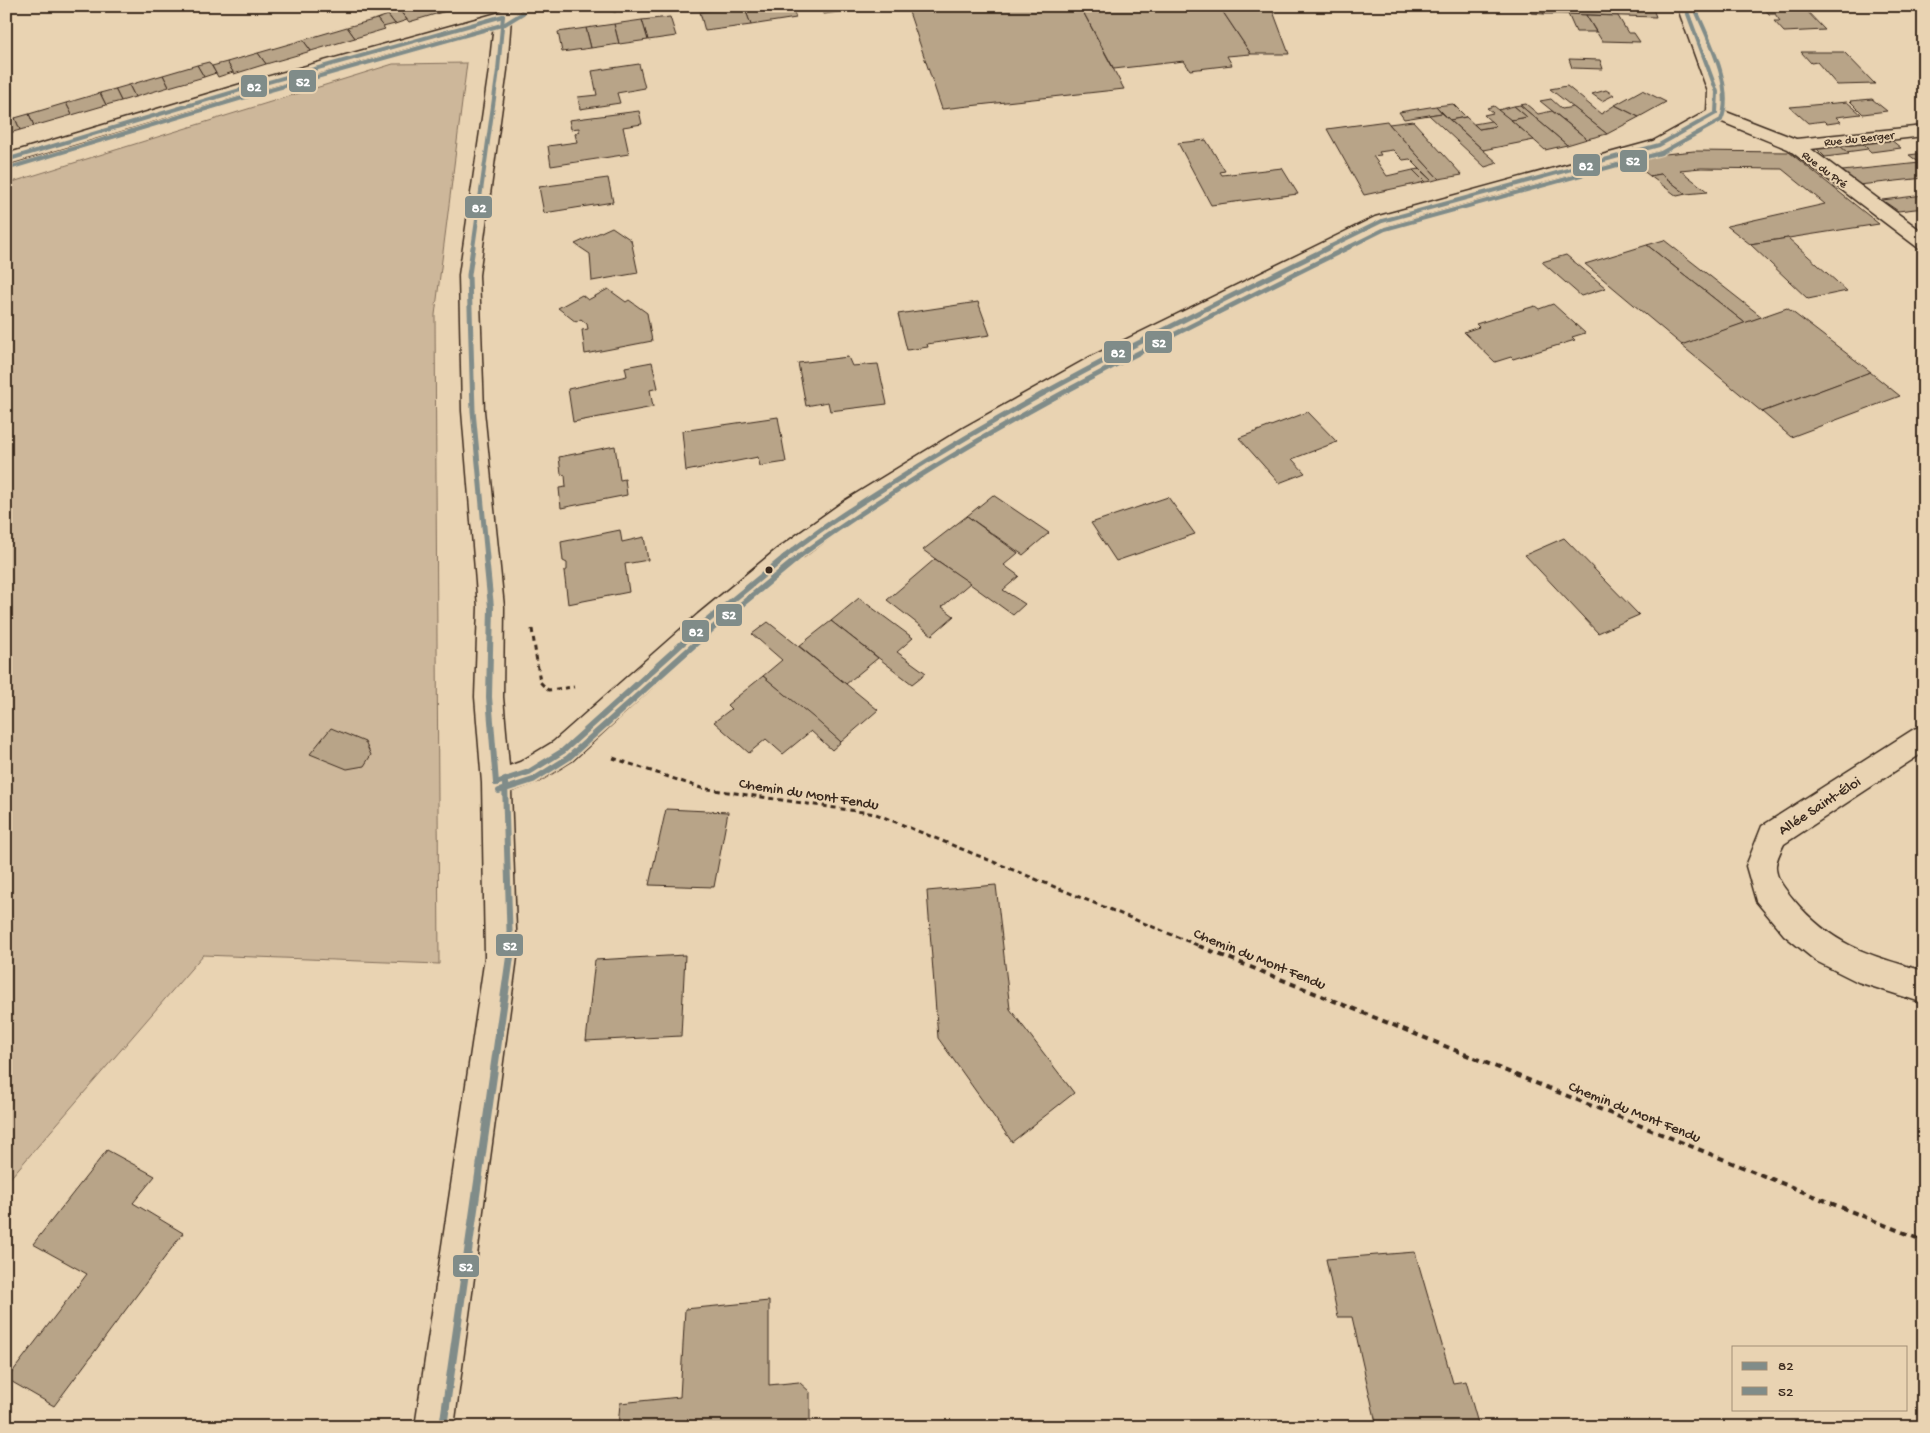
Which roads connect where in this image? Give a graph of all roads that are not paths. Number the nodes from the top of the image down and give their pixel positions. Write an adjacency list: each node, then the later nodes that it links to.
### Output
1 (1685, 6): 3 (street)
2 (510, 11): 6 (street); 9 (street)
3 (1716, 112): 5 (street, Rue du Pré); 9 (street)
4 (1924, 131): 5 (street, Rue du Berger)
5 (1794, 145): 7 (street, Rue du Pré)
6 (6, 160)
7 (1924, 243)
8 (1924, 737): 10 (street, Allée Saint-Éloi)
9 (496, 784): 11 (street)
10 (1924, 987)
11 (434, 1427)

